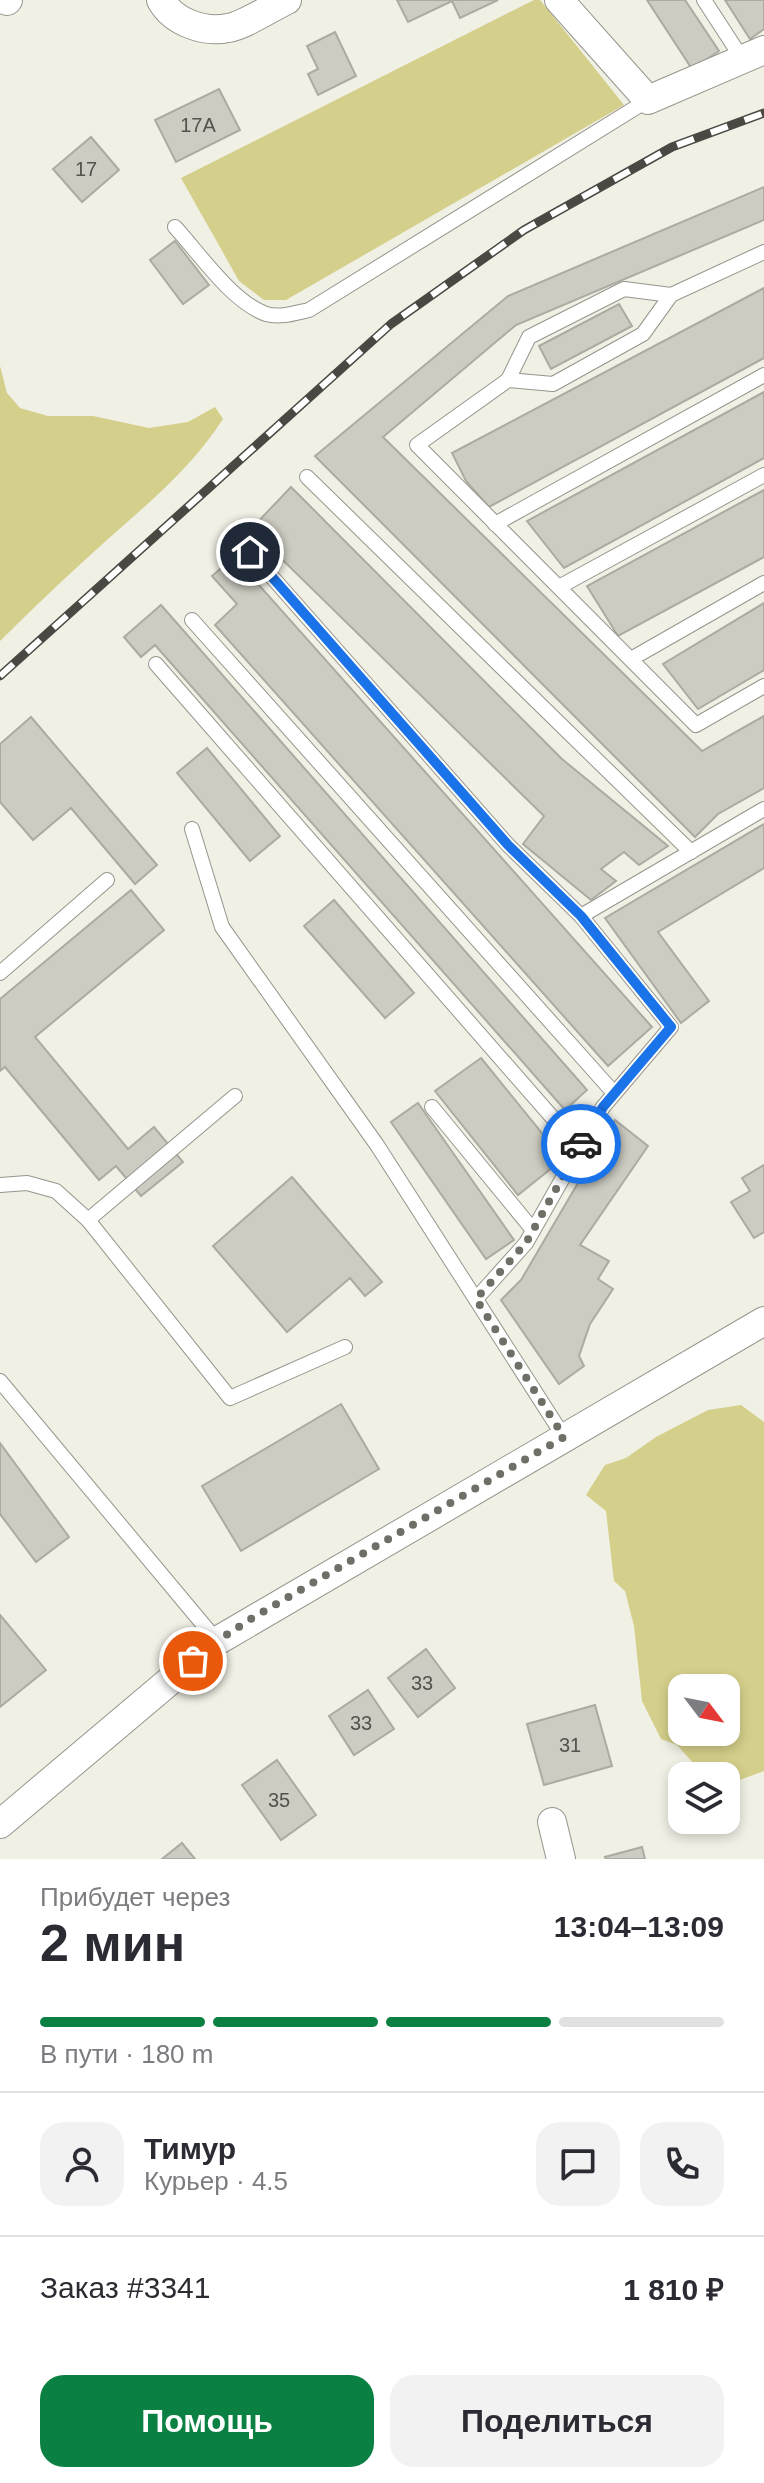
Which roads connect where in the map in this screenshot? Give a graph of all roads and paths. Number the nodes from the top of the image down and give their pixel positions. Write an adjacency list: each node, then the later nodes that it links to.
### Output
1 (161, 0): 2 (street)
2 (287, 0)
3 (559, 0): 6 (street)
4 (704, 0): 5 (lane)
5 (753, 55): 6 (street)
6 (648, 100): 7 (lane)
7 (175, 227)
8 (764, 252): 9 (lane)
9 (671, 295): 11 (lane); 11 (lane)
10 (764, 375): 14 (lane)
11 (508, 380): 14 (lane)
12 (764, 475): 17 (lane)
13 (307, 477): 24 (lane)
14 (495, 524): 17 (lane)
15 (250, 552): 26 (lane)
16 (764, 583): 19 (lane)
17 (559, 587): 19 (lane)
18 (192, 620): 28 (lane)
19 (631, 659): 21 (lane)
20 (156, 664): 31 (lane)
21 (764, 686)
22 (764, 809): 24 (lane)
23 (192, 829): 35 (lane)
24 (691, 852): 26 (lane)
25 (107, 880): 27 (lane)
26 (581, 916): 28 (lane)
27 (0, 973)
28 (614, 1093): 31 (lane)
29 (235, 1096): 33 (lane)
30 (432, 1107): 34 (lane)
31 (579, 1148): 34 (lane)
32 (0, 1185): 33 (lane)
33 (88, 1220): 37 (lane)
34 (533, 1230): 35 (lane)
35 (476, 1299): 39 (lane)
36 (762, 1328): 39 (street)
37 (345, 1347)
38 (0, 1381): 40 (lane)
39 (564, 1437): 40 (street)
40 (217, 1641): 42 (street)
41 (552, 1822): 43 (street)
42 (0, 1824)
43 (561, 1859)

